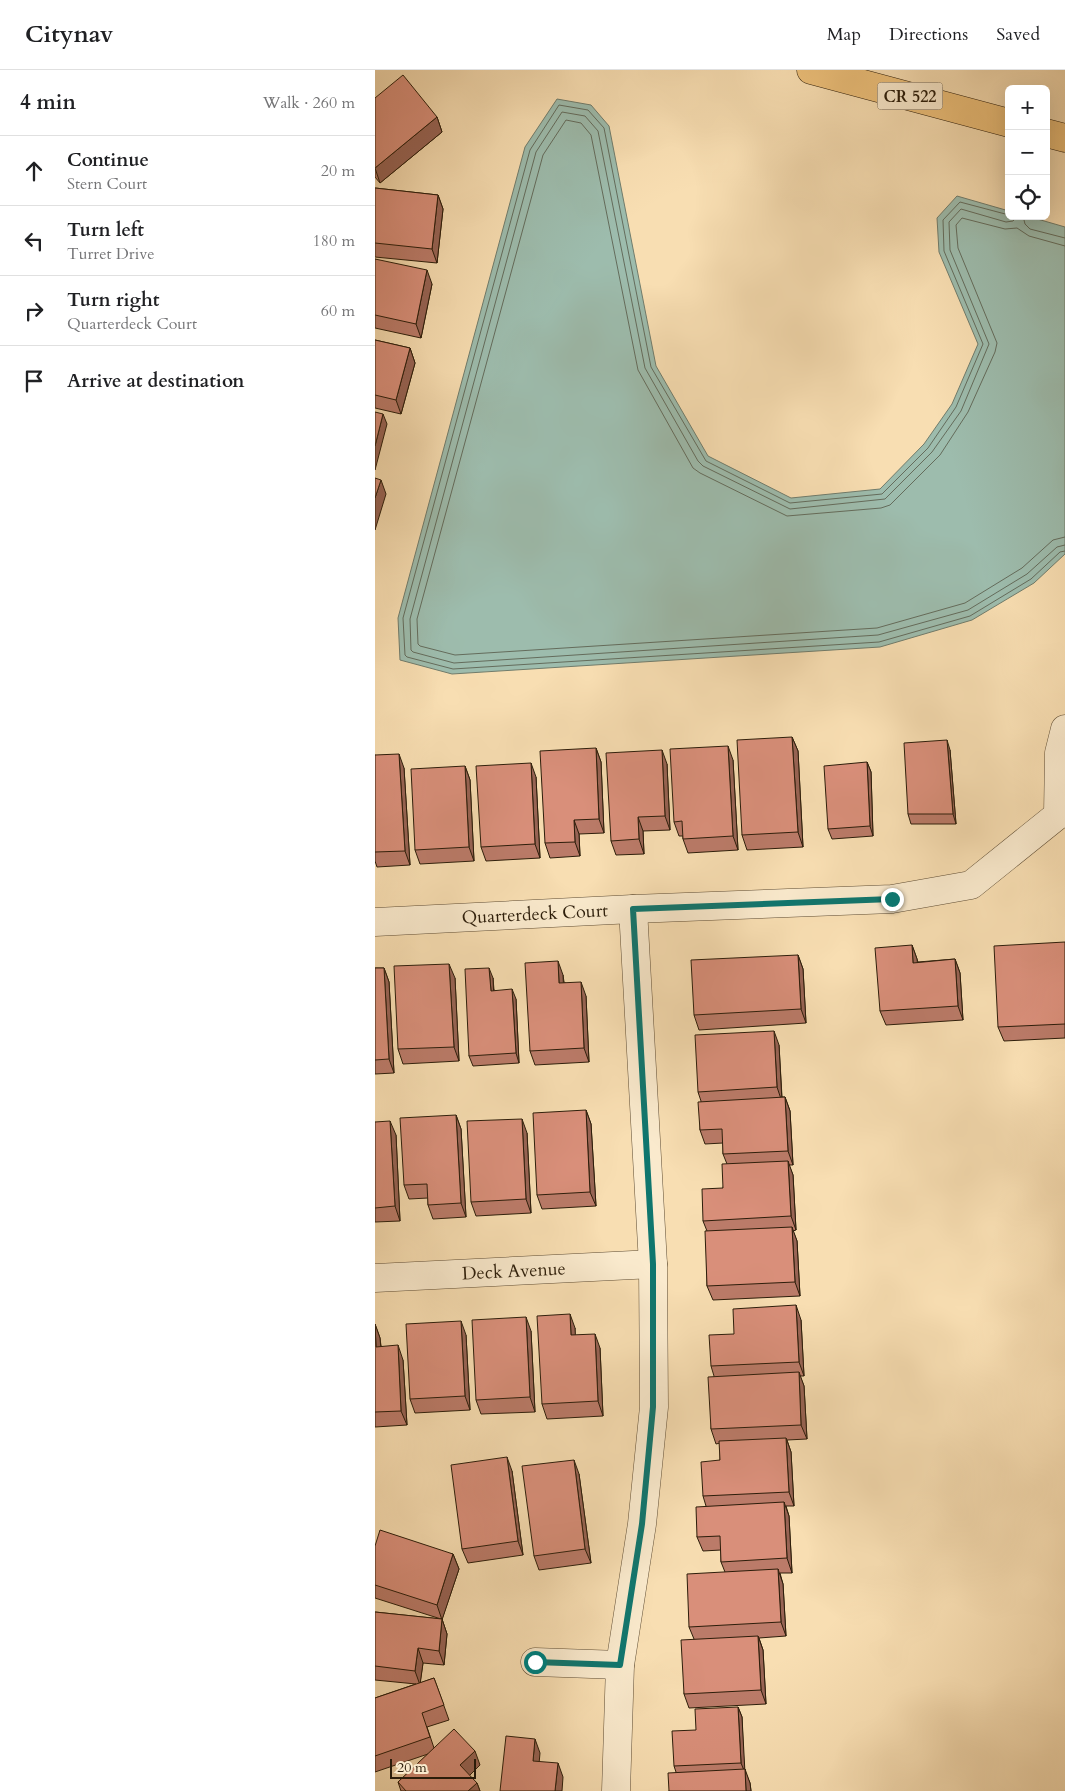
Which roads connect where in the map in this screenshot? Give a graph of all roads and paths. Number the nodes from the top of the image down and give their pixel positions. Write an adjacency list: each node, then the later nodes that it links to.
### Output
1 (811, 70): 2 (main road, CR 522)
2 (1005, 122)
3 (1050, 134): 4 (main road)
4 (1065, 138)
5 (1065, 729): 6 (street, Quarterdeck Court)
6 (1061, 811): 7 (street, Quarterdeck Court)
7 (633, 909): 8 (street, Quarterdeck Court); 9 (street)
8 (375, 922)
9 (653, 1264): 10 (street, Deck Avenue); 12 (street)
10 (375, 1278)
11 (535, 1662): 12 (street)
12 (620, 1665): 13 (street)
13 (616, 1791)

